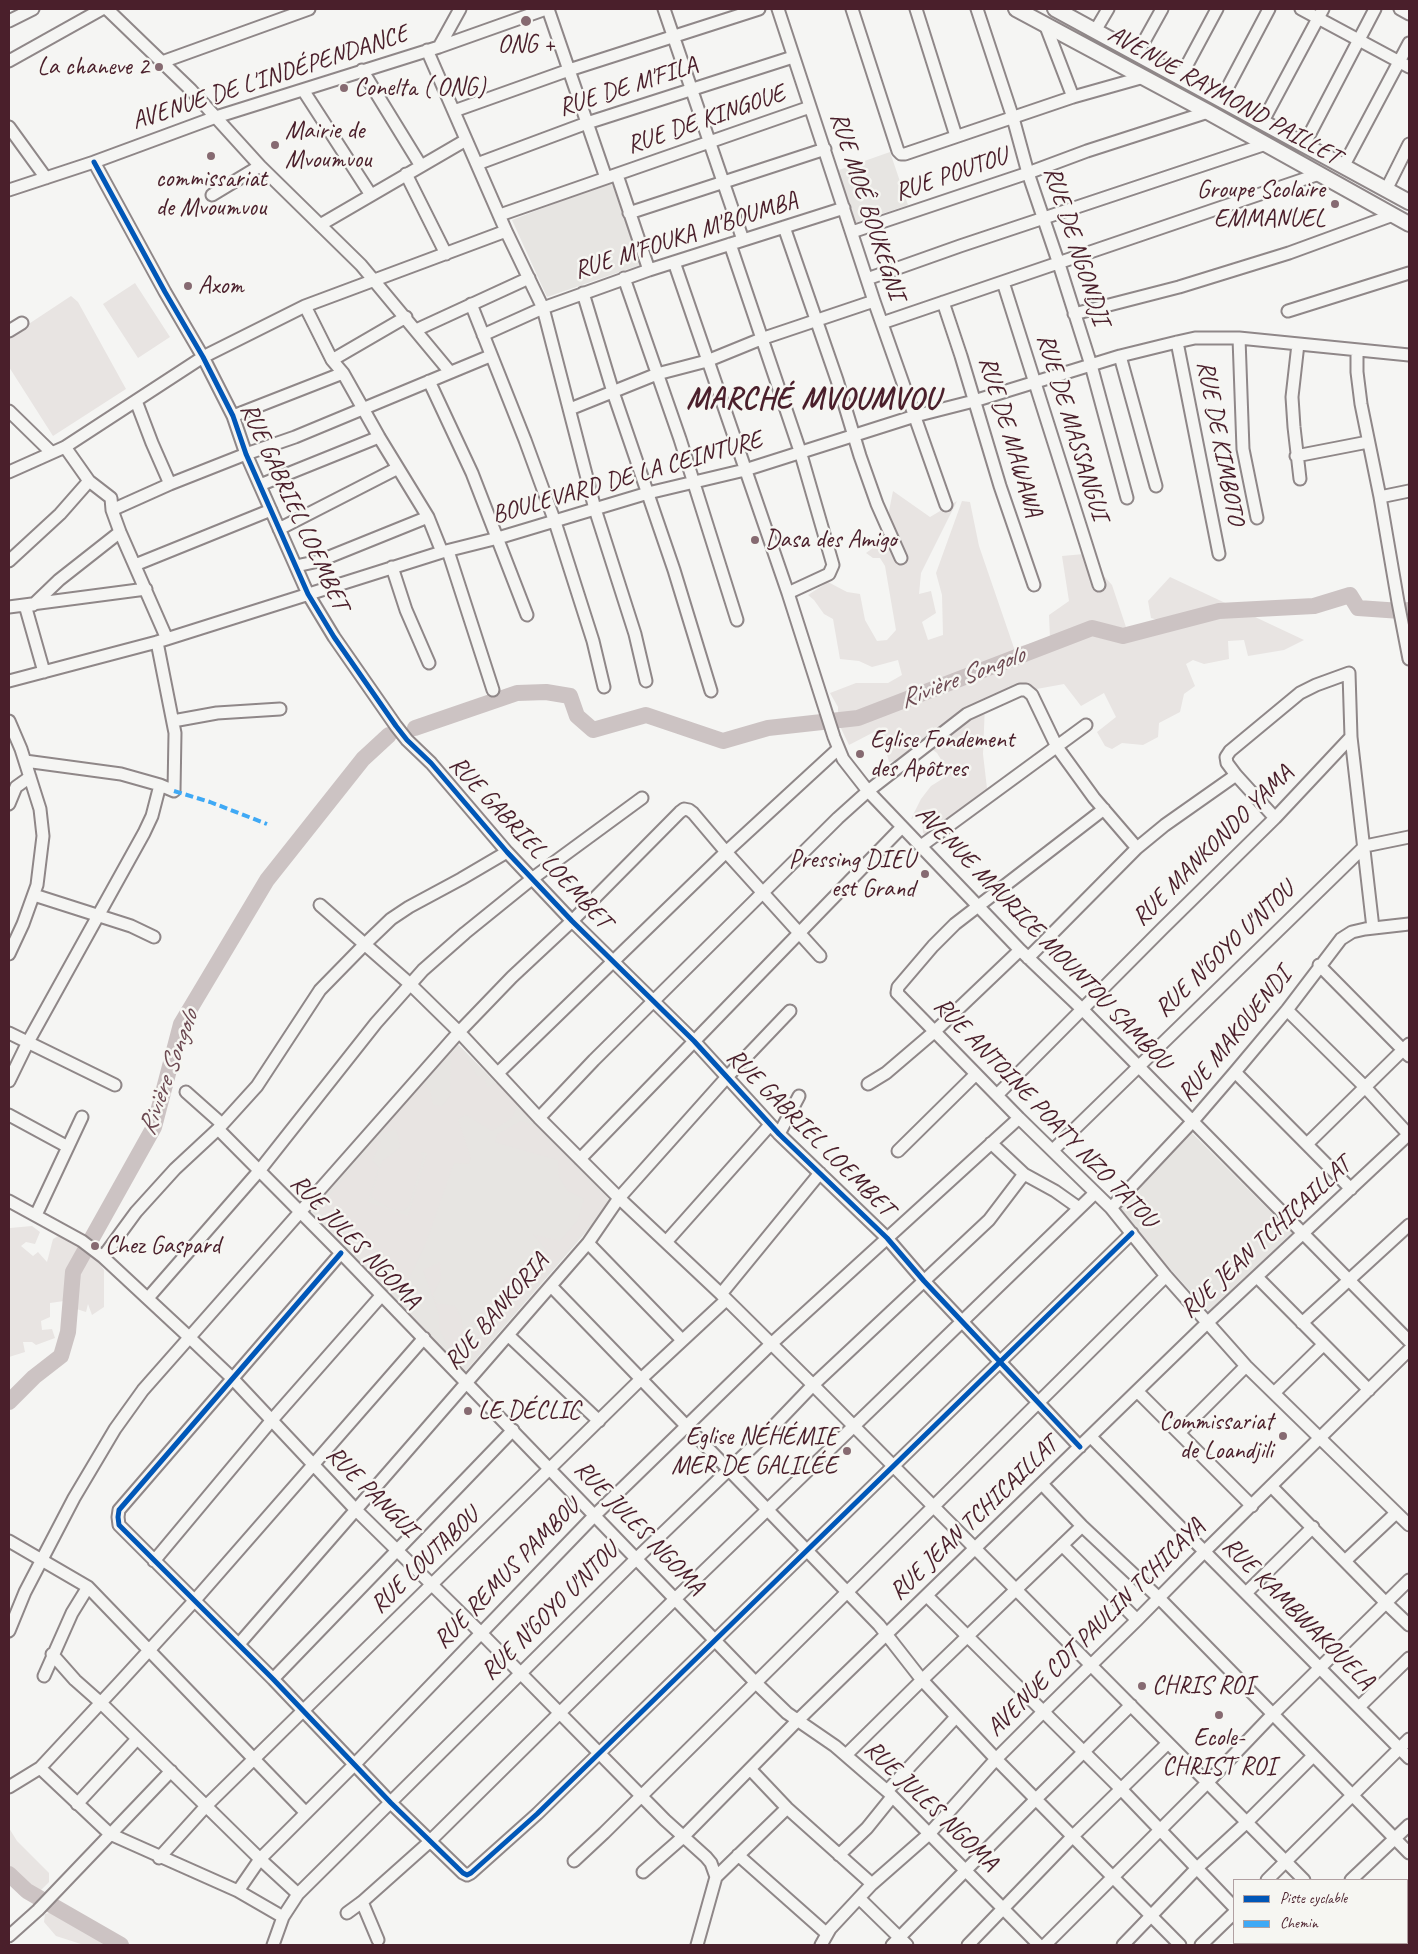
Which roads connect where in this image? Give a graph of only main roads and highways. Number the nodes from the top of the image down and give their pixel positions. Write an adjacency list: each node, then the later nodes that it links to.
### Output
1 (1016, 9): 4 (main road, AVENUE RAYMOND PAILLET)
2 (1056, 9): 3 (main road)
3 (1409, 202)
4 (1409, 224)

